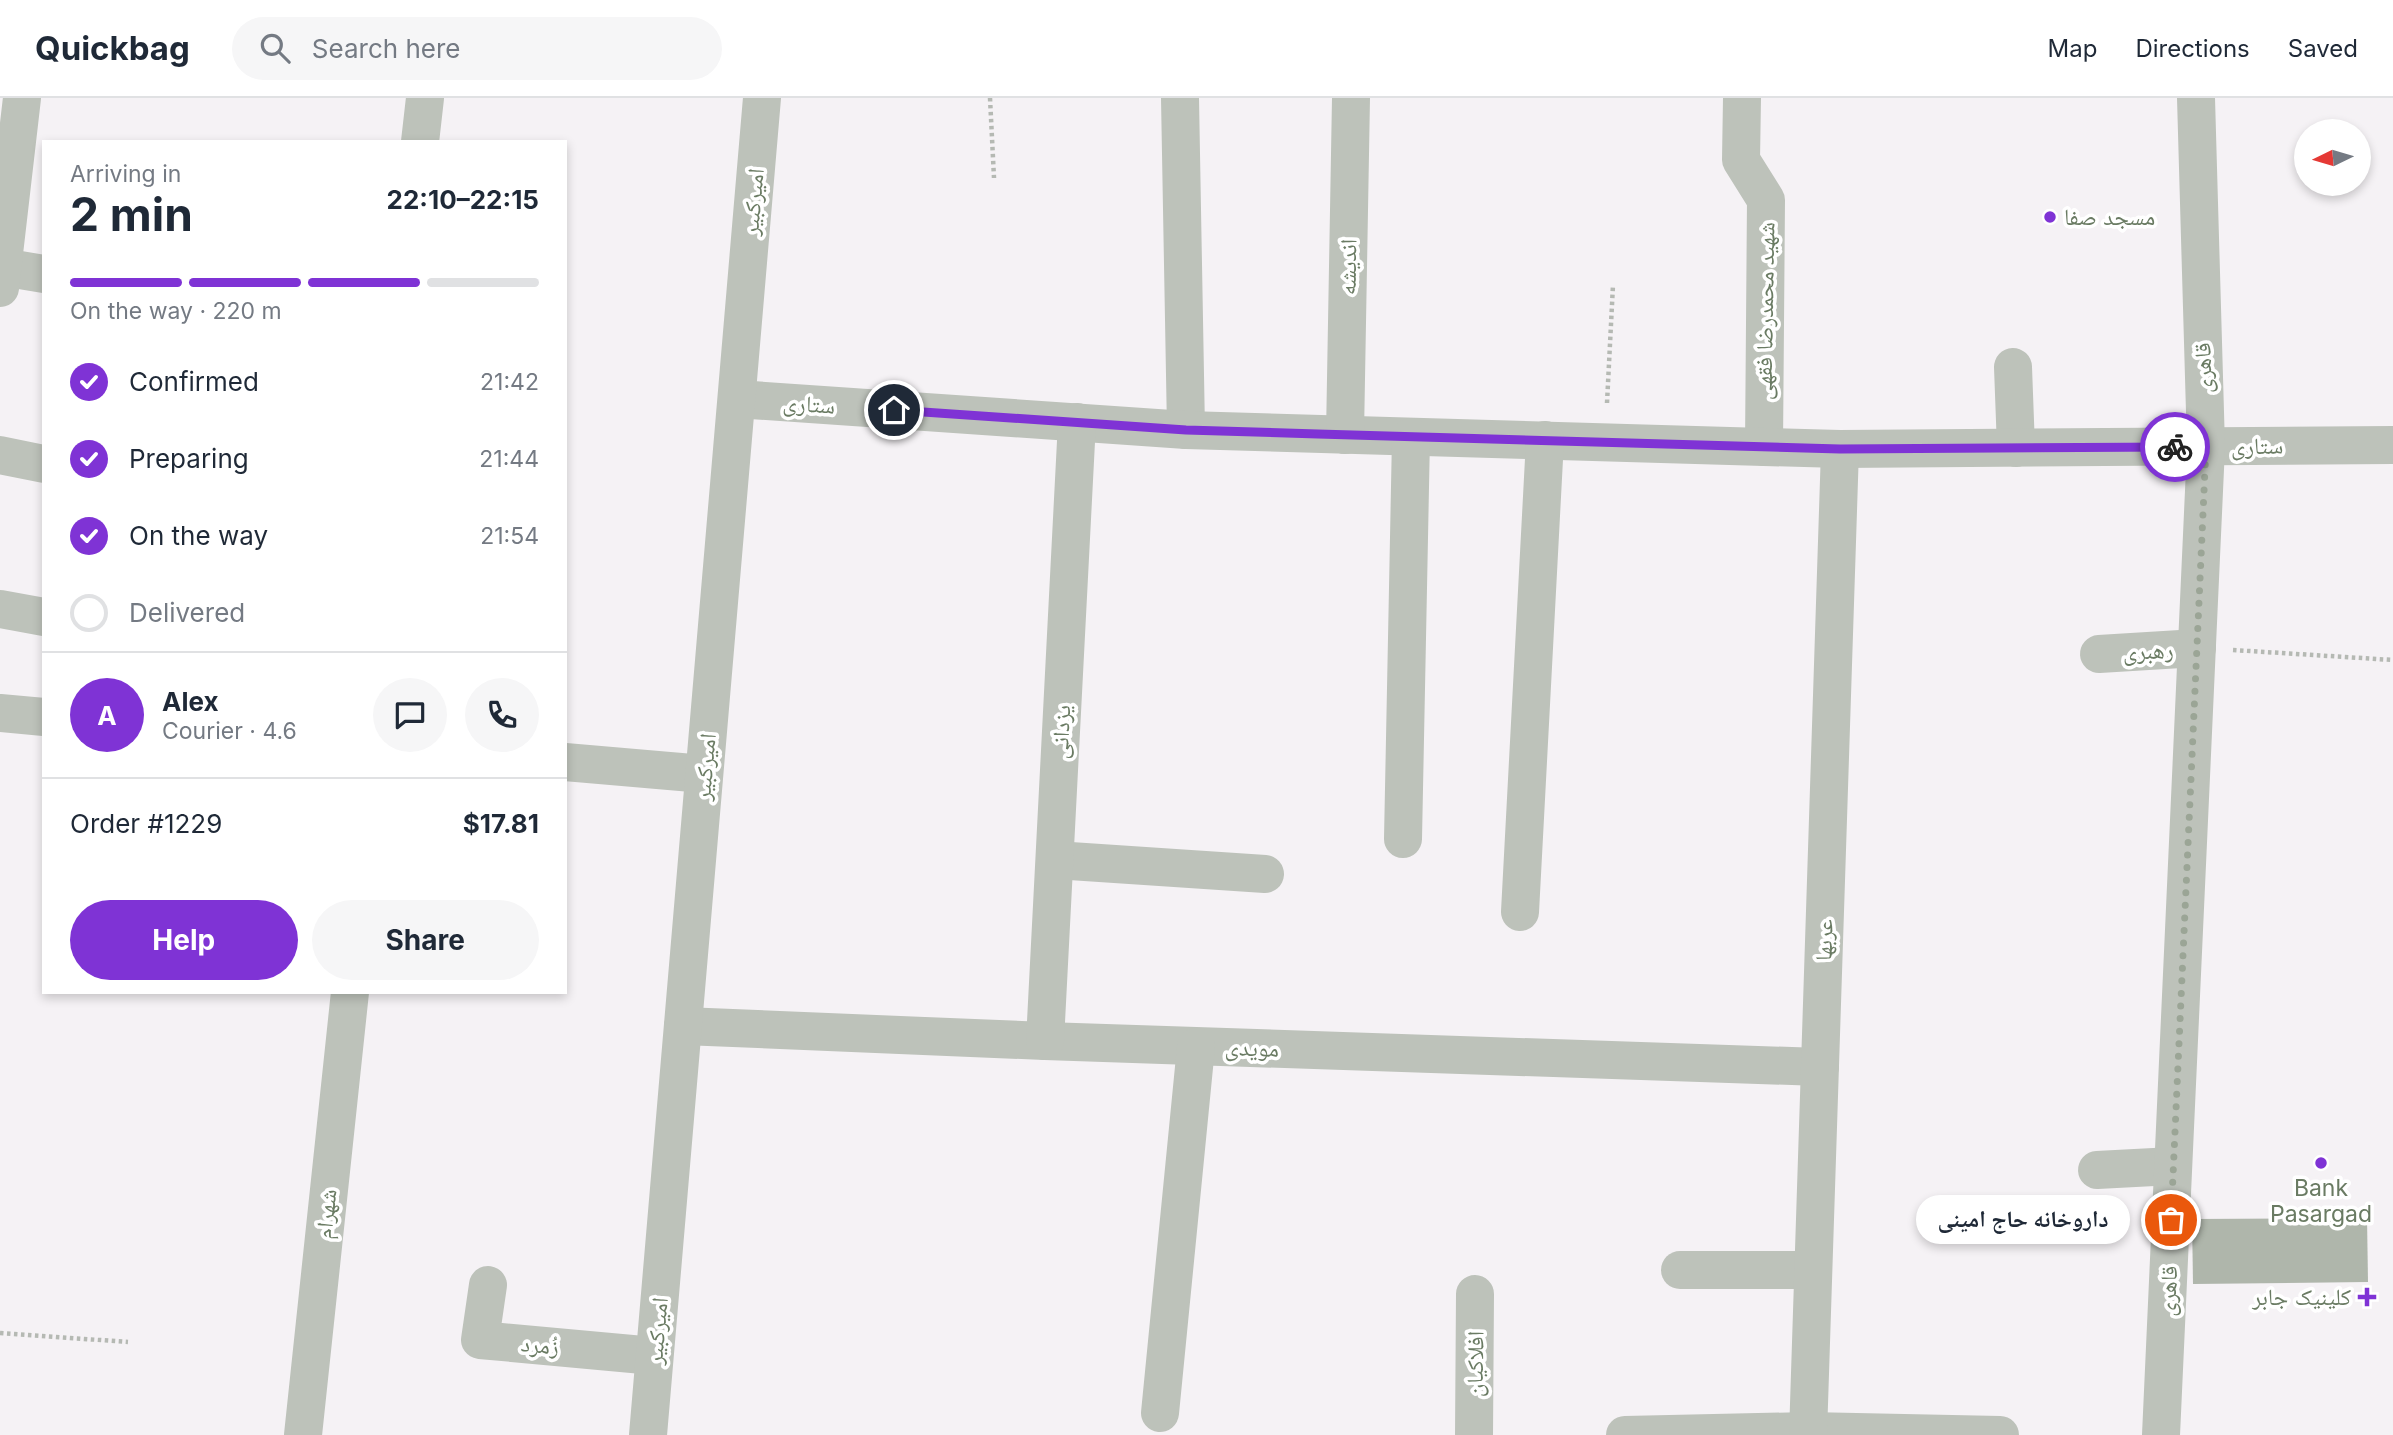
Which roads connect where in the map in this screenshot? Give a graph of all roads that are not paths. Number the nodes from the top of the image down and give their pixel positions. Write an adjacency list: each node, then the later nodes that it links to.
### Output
1 (22, 98): 10 (street)
2 (425, 98): 8 (street)
3 (762, 98): 12 (street, امیرکبیر)
4 (1180, 98): 14 (street)
5 (1351, 98): 15 (street, اندیشه)
6 (1742, 98): 19 (street, شهید محمدرضا فقهی)
7 (2196, 98): 20 (street, قاهری)
8 (420, 140)
9 (42, 274): 10 (street)
10 (1, 277)
11 (2013, 367): 21 (street)
12 (737, 398): 13 (street, ستاری); 32 (street, امیرکبیر)
13 (1077, 422): 14 (street, ستاری); 34 (street, یزدانی)
14 (1186, 430): 15 (street, ستاری)
15 (1345, 435): 16 (street, ستاری)
16 (1411, 437): 17 (street, ستاری); 33 (street)
17 (1545, 440): 19 (street, ستاری); 36 (street)
18 (2393, 445): 20 (street, ستاری)
19 (1764, 447): 22 (street, ستاری)
20 (2206, 447): 21 (street, ستاری); 27 (street, قاهری)
21 (2016, 448): 22 (street, ستاری)
22 (1840, 449): 41 (street, عربها)
23 (0, 455): 24 (street)
24 (42, 464)
25 (0, 609): 26 (street)
26 (42, 617)
27 (2197, 648): 28 (street, رهبری); 42 (street, قاهری)
28 (2099, 654)
29 (0, 713): 30 (street)
30 (42, 717)
31 (567, 762): 32 (street)
32 (704, 774): 38 (street, امیرکبیر)
33 (1403, 839)
34 (1055, 860): 35 (street); 39 (street, یزدانی)
35 (1265, 874)
36 (1520, 912)
37 (350, 994): 51 (street, شهرام)
38 (683, 1026): 39 (street, مویدی); 48 (street, امیرکبیر)
39 (1045, 1041): 40 (street, مویدی)
40 (1196, 1046): 41 (street, مویدی); 49 (street)
41 (1820, 1067): 45 (street, عربها)
42 (2174, 1166): 43 (street); 56 (street, قاهری)
43 (2098, 1170)
44 (1680, 1270): 45 (street)
45 (1813, 1270): 50 (street, عربها)
46 (488, 1285): 48 (street, زُمرد)
47 (1475, 1294): 53 (street, افلاکیان)
48 (654, 1356): 52 (street, امیرکبیر)
49 (1160, 1413)
50 (1808, 1433): 54 (street); 55 (street)
51 (303, 1435)
52 (648, 1435)
53 (1474, 1435)
54 (1625, 1435)
55 (2000, 1435)
56 (2161, 1435)

